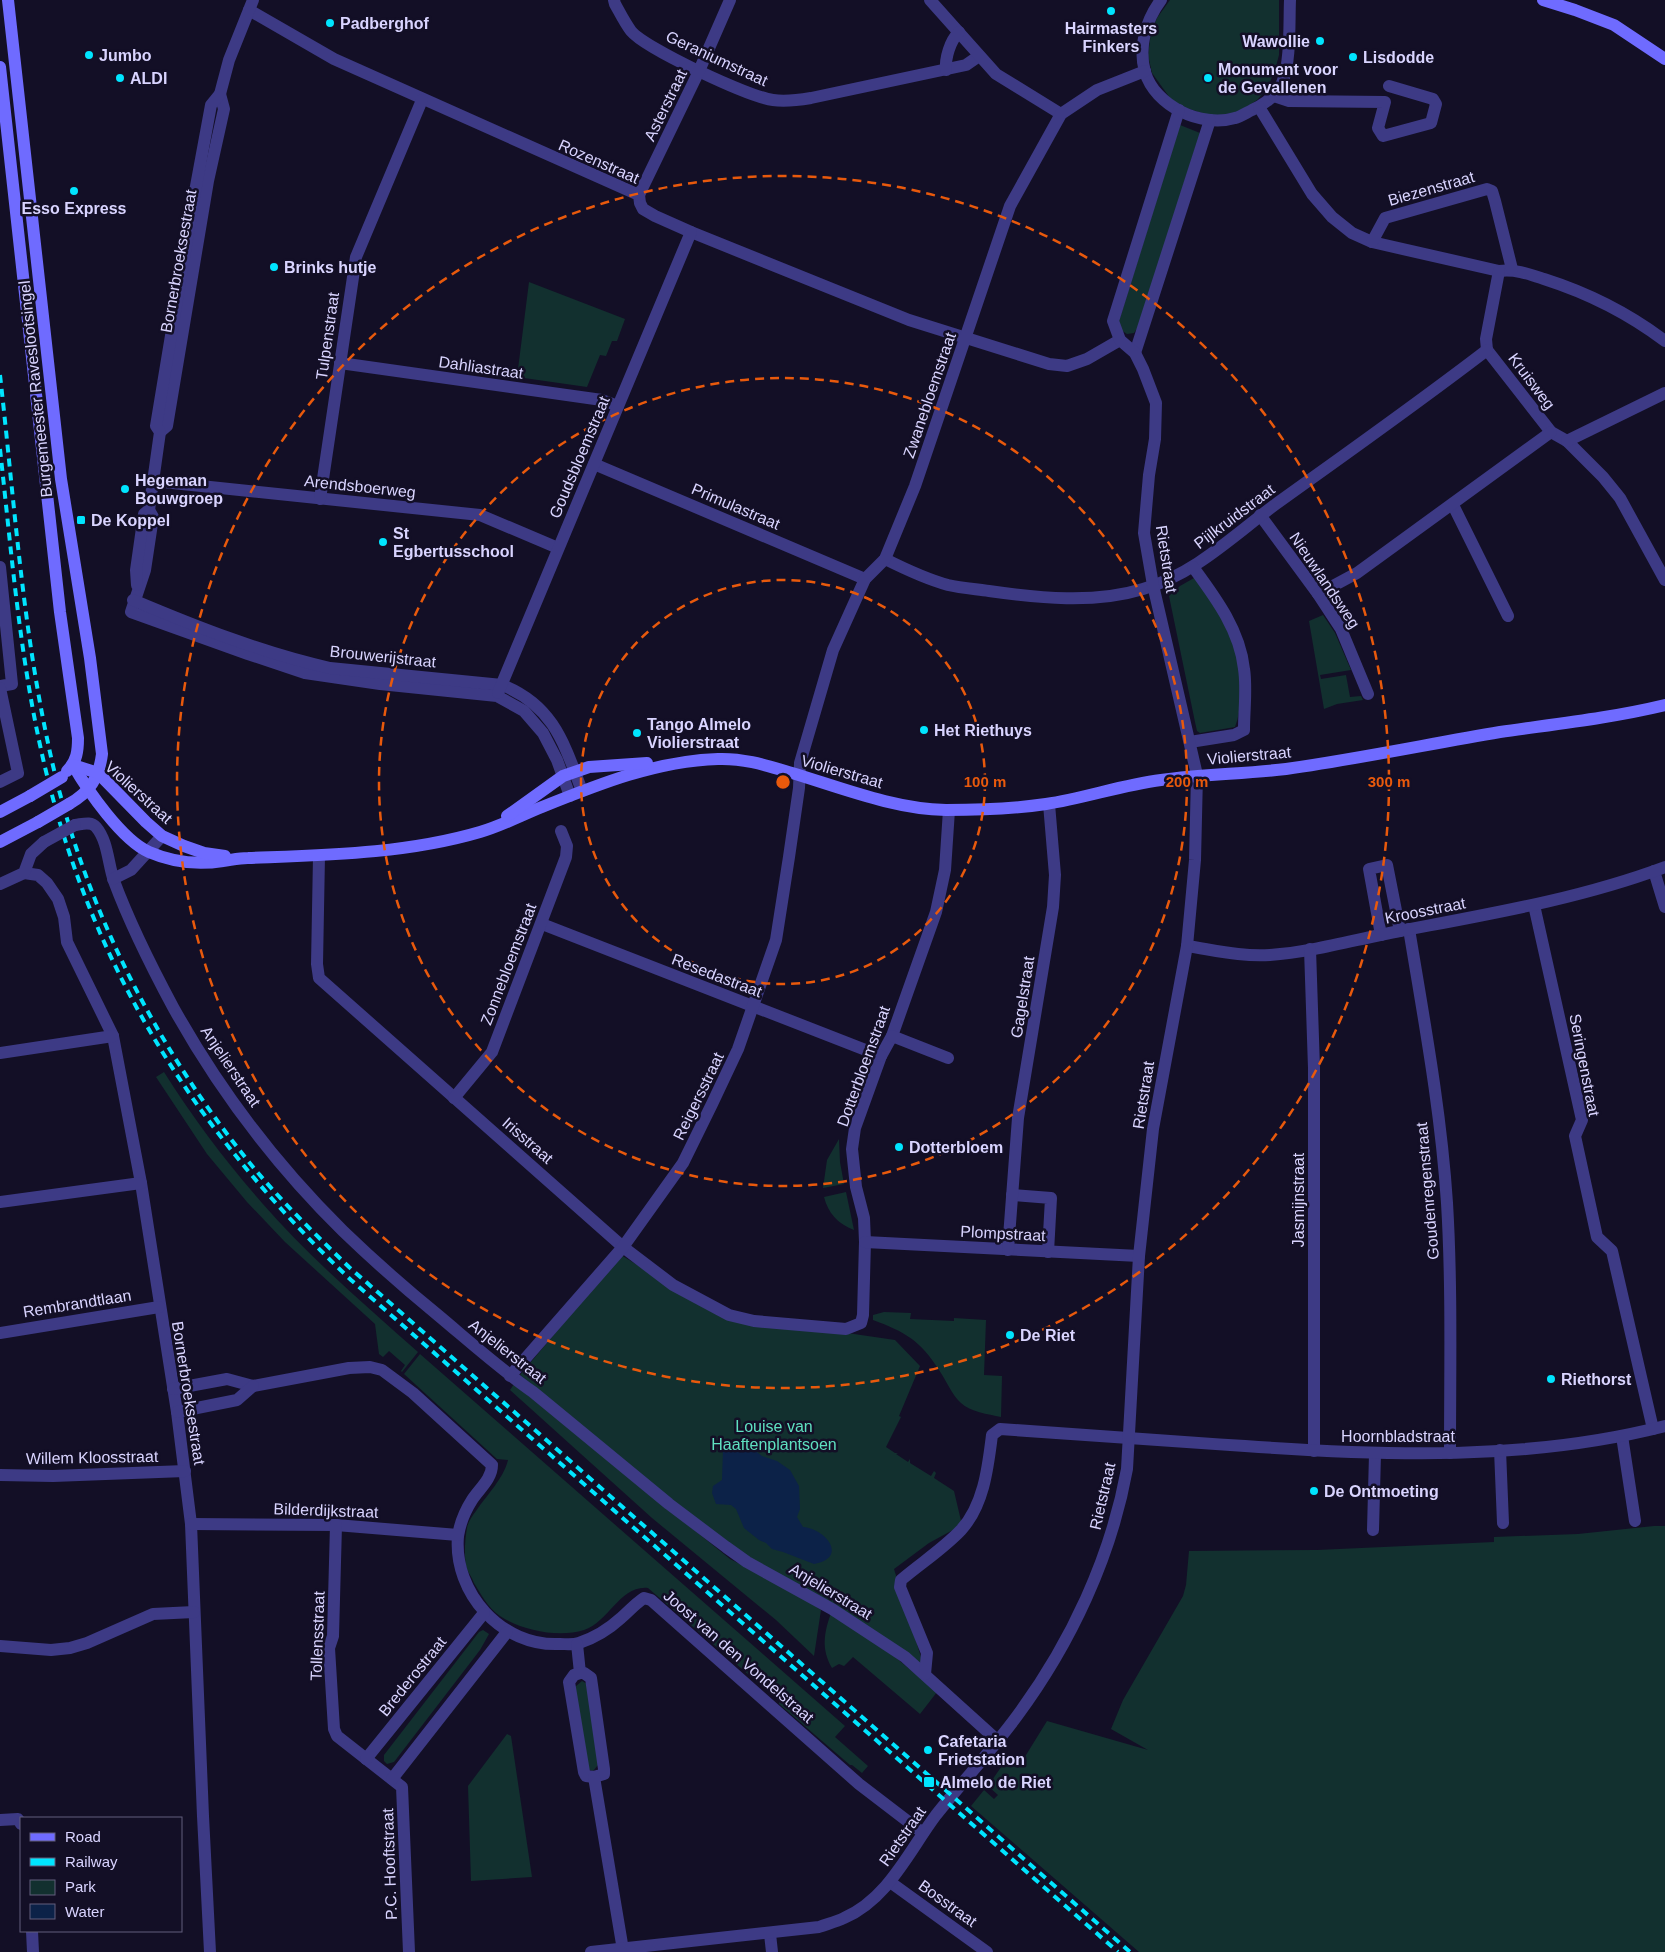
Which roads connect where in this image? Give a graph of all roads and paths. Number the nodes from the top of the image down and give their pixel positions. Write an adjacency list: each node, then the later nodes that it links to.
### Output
1 (8, 0): 59 (main road, Burgemeester Raveslootsingel)
2 (614, 0): 14 (street, Geraniumstraat)
3 (730, 0): 14 (street, Asterstraat)
4 (930, 0): 9 (street)
5 (1161, 0): 15 (street)
6 (1290, 0): 17 (street)
7 (1543, 0): 11 (main road)
8 (251, 5): 18 (street, Rozenstraat); 38 (street, Bornerbroeksestraat)
9 (959, 32): 10 (street); 13 (street)
10 (979, 56): 13 (street, Geraniumstraat); 21 (street)
11 (1665, 59)
12 (0, 68): 58 (main road, Burgemeester Raveslootsingel)
13 (946, 70): 14 (street, Geraniumstraat)
14 (699, 71): 23 (street, Asterstraat)
15 (1145, 71): 20 (street); 21 (street, Zwanebloemstraat)
16 (1389, 86): 17 (street)
17 (1274, 96): 19 (street)
18 (422, 100): 23 (street, Rozenstraat); 32 (street, Tulpenstraat)
19 (1259, 107): 22 (street); 25 (street)
20 (1179, 110): 22 (street); 28 (street)
21 (1061, 114): 27 (street, Zwanebloemstraat)
22 (1210, 120): 31 (street)
23 (639, 195): 24 (street, Rozenstraat)
24 (691, 232): 27 (street, Rozenstraat); 34 (street, Goudsbloemstraat)
25 (1372, 242): 26 (street); 26 (street, Biezenstraat)
26 (1506, 270): 29 (street); 30 (street)
27 (965, 339): 28 (street, Rozenstraat); 43 (street, Zwanebloemstraat)
28 (1120, 340): 31 (street, Rietstraat)
29 (1665, 340)
30 (1487, 350): 35 (street, Kruisweg); 41 (street, Pijlkruidstraat)
31 (1135, 352): 48 (street, Rietstraat)
32 (340, 363): 34 (street, Dahliastraat); 39 (street, Tulpenstraat)
33 (1665, 392): 36 (street)
34 (618, 406): 37 (street, Goudsbloemstraat)
35 (1551, 432): 36 (street); 40 (street)
36 (1567, 441): 47 (street)
37 (594, 464): 42 (street, Goudsbloemstraat); 46 (street, Primulastraat)
38 (153, 481): 39 (street, Arendsboerweg); 50 (street, Bornerbroeksestraat)
39 (320, 498): 42 (street, Arendsboerweg)
40 (1453, 505): 49 (street); 51 (street)
41 (1260, 515): 45 (street, Pijlkruidstraat); 49 (street, Nieuwlandsweg)
42 (558, 548): 53 (street, Goudsbloemstraat)
43 (885, 559): 46 (street, Zwanebloemstraat); 48 (street, Pijlkruidstraat)
44 (0, 567): 52 (street)
45 (1192, 567): 48 (street, Pijlkruidstraat); 56 (street, Rietstraat)
46 (865, 579): 61 (street, Zwanebloemstraat)
47 (1665, 580)
48 (1153, 586): 56 (street, Rietstraat)
49 (1318, 594): 54 (street, Nieuwlandsweg)
50 (134, 600): 53 (street, Brouwerijstraat)
51 (1508, 616)
52 (4, 686): 63 (street)
53 (500, 690): 60 (street, Brouwerijstraat)
54 (1368, 694)
55 (1665, 705): 62 (main road, Violierstraat)
56 (1190, 742): 62 (street, Rietstraat)
57 (691, 762): 60 (main road, Violierstraat); 61 (main road, Violierstraat); 65 (main road, Violierstraat)
58 (73, 765): 59 (main road, Violierstraat); 64 (main road, Violierstraat); 68 (main road, bridge)
59 (98, 773): 64 (main road); 71 (main road, Violierstraat)
60 (568, 774): 65 (street, Brouwerijstraat); 69 (main road, Violierstraat)
61 (800, 775): 67 (main road, Violierstraat); 87 (street, Reigersstraat)
62 (1197, 776): 66 (main road, Violierstraat); 85 (street, Rietstraat)
63 (0, 782)
64 (88, 791): 72 (main road, bridge); 73 (main road, Violierstraat)
65 (576, 793): 69 (main road, Violierstraat)
66 (1049, 804): 67 (main road, Violierstraat); 95 (street, Gagelstraat)
67 (949, 810): 89 (street, Dotterbloemstraat)
68 (0, 812)
69 (484, 831): 74 (main road, Violierstraat)
70 (560, 831): 82 (street, Zonnebloemstraat)
71 (162, 836): 73 (street); 75 (main road, Violierstraat)
72 (0, 842)
73 (148, 852): 75 (main road, Violierstraat); 78 (street)
74 (318, 856): 75 (main road, Violierstraat); 93 (street, Irisstraat)
75 (239, 858)
76 (1660, 869): 80 (street, Kroosstraat); 81 (street)
77 (24, 872): 78 (street, Anjelierstraat, bridge); 79 (street); 88 (street, Bornerbroeksestraat)
78 (113, 879): 105 (street, Anjelierstraat)
79 (0, 884)
80 (1534, 905): 83 (street, Kroosstraat); 109 (street, Seringenstraat)
81 (1665, 907)
82 (542, 924): 87 (street, Resedastraat); 93 (street, Zonnebloemstraat)
83 (1404, 930): 84 (street, Kroosstraat); 84 (street, Goudenregenstraat); 114 (street, Goudenregenstraat)
84 (1381, 935): 86 (street, Kroosstraat)
85 (1187, 946): 86 (street, Kroosstraat); 101 (street, Rietstraat)
86 (1310, 949): 113 (street, Jasmijnstraat)
87 (752, 1006): 91 (street, Resedastraat); 98 (street, Reigersstraat)
88 (114, 1036): 90 (street); 94 (street, Bornerbroeksestraat)
89 (892, 1036): 91 (street, Dotterbloemstraat); 92 (street)
90 (0, 1053)
91 (882, 1056): 97 (street, Dotterbloemstraat)
92 (948, 1058)
93 (454, 1098): 98 (street, Irisstraat)
94 (141, 1183): 96 (street); 102 (street, Bornerbroeksestraat)
95 (1012, 1195): 99 (street, Gagelstraat); 100 (street)
96 (0, 1202)
97 (865, 1242): 99 (street, Plompstraat); 103 (street, Dotterbloemstraat)
98 (623, 1247): 103 (street, Irisstraat); 105 (street, Reigersstraat)
99 (1008, 1250): 100 (street, Plompstraat)
100 (1048, 1252): 101 (street, Plompstraat)
101 (1139, 1256): 111 (street, Rietstraat)
102 (159, 1306): 104 (street, Rembrandtlaan); 107 (street, Bornerbroeksestraat)
103 (846, 1329)
104 (0, 1332)
105 (510, 1376): 130 (street, Anjelierstraat)
106 (253, 1386): 107 (street, Joost van den Vondelstraat); 108 (street, Joost van den Vondelstraat); 123 (street, Joost van den Vondelstraat)
107 (173, 1389): 108 (street, Bornerbroeksestraat)
108 (177, 1412): 116 (street, Bornerbroeksestraat)
109 (1659, 1427): 110 (street, Hoornbladstraat)
110 (1622, 1436): 112 (street, Hoornbladstraat); 118 (street)
111 (1129, 1438): 113 (street, Hoornbladstraat); 130 (street, Hoornbladstraat); 131 (street, Rietstraat)
112 (1500, 1450): 114 (street, Hoornbladstraat); 119 (street)
113 (1314, 1451): 115 (street, Hoornbladstraat)
114 (1450, 1453): 115 (street, Hoornbladstraat)
115 (1375, 1454): 122 (street)
116 (185, 1471): 117 (street, Willem Kloosstraat); 120 (street, Bornerbroeksestraat)
117 (0, 1475)
118 (1635, 1521)
119 (1503, 1523)
120 (191, 1524): 121 (street, Bilderdijkstraat); 124 (street, Bornerbroeksestraat)
121 (336, 1525): 123 (street, Bilderdijkstraat); 132 (street, Tollensstraat)
122 (1373, 1530)
123 (458, 1535): 125 (street, Joost van den Vondelstraat)
124 (194, 1612): 128 (street); 143 (street, Bornerbroeksestraat)
125 (484, 1613): 126 (street, Joost van den Vondelstraat); 132 (street, Brederostraat)
126 (507, 1632): 127 (street, Joost van den Vondelstraat); 134 (street)
127 (577, 1644): 129 (street); 137 (street, Joost van den Vondelstraat)
128 (0, 1646)
129 (580, 1673): 133 (street); 133 (street)
130 (925, 1674): 131 (street, Anjelierstraat)
131 (998, 1741): 137 (street, Rietstraat)
132 (366, 1759): 134 (street, Tollensstraat)
133 (594, 1777): 141 (street)
134 (392, 1779): 144 (street, P.C. Hooftstraat)
135 (0, 1820): 136 (street)
136 (20, 1822)
137 (923, 1833): 138 (street, Rietstraat)
138 (890, 1882): 140 (street, Rietstraat); 147 (street, Bosstraat)
139 (32, 1932): 142 (street)
140 (770, 1934): 141 (street, Rietstraat); 146 (street)
141 (623, 1950): 145 (street, Rietstraat)
142 (33, 1952)
143 (210, 1952)
144 (409, 1952)
145 (591, 1952)
146 (772, 1952)
147 (987, 1952)

